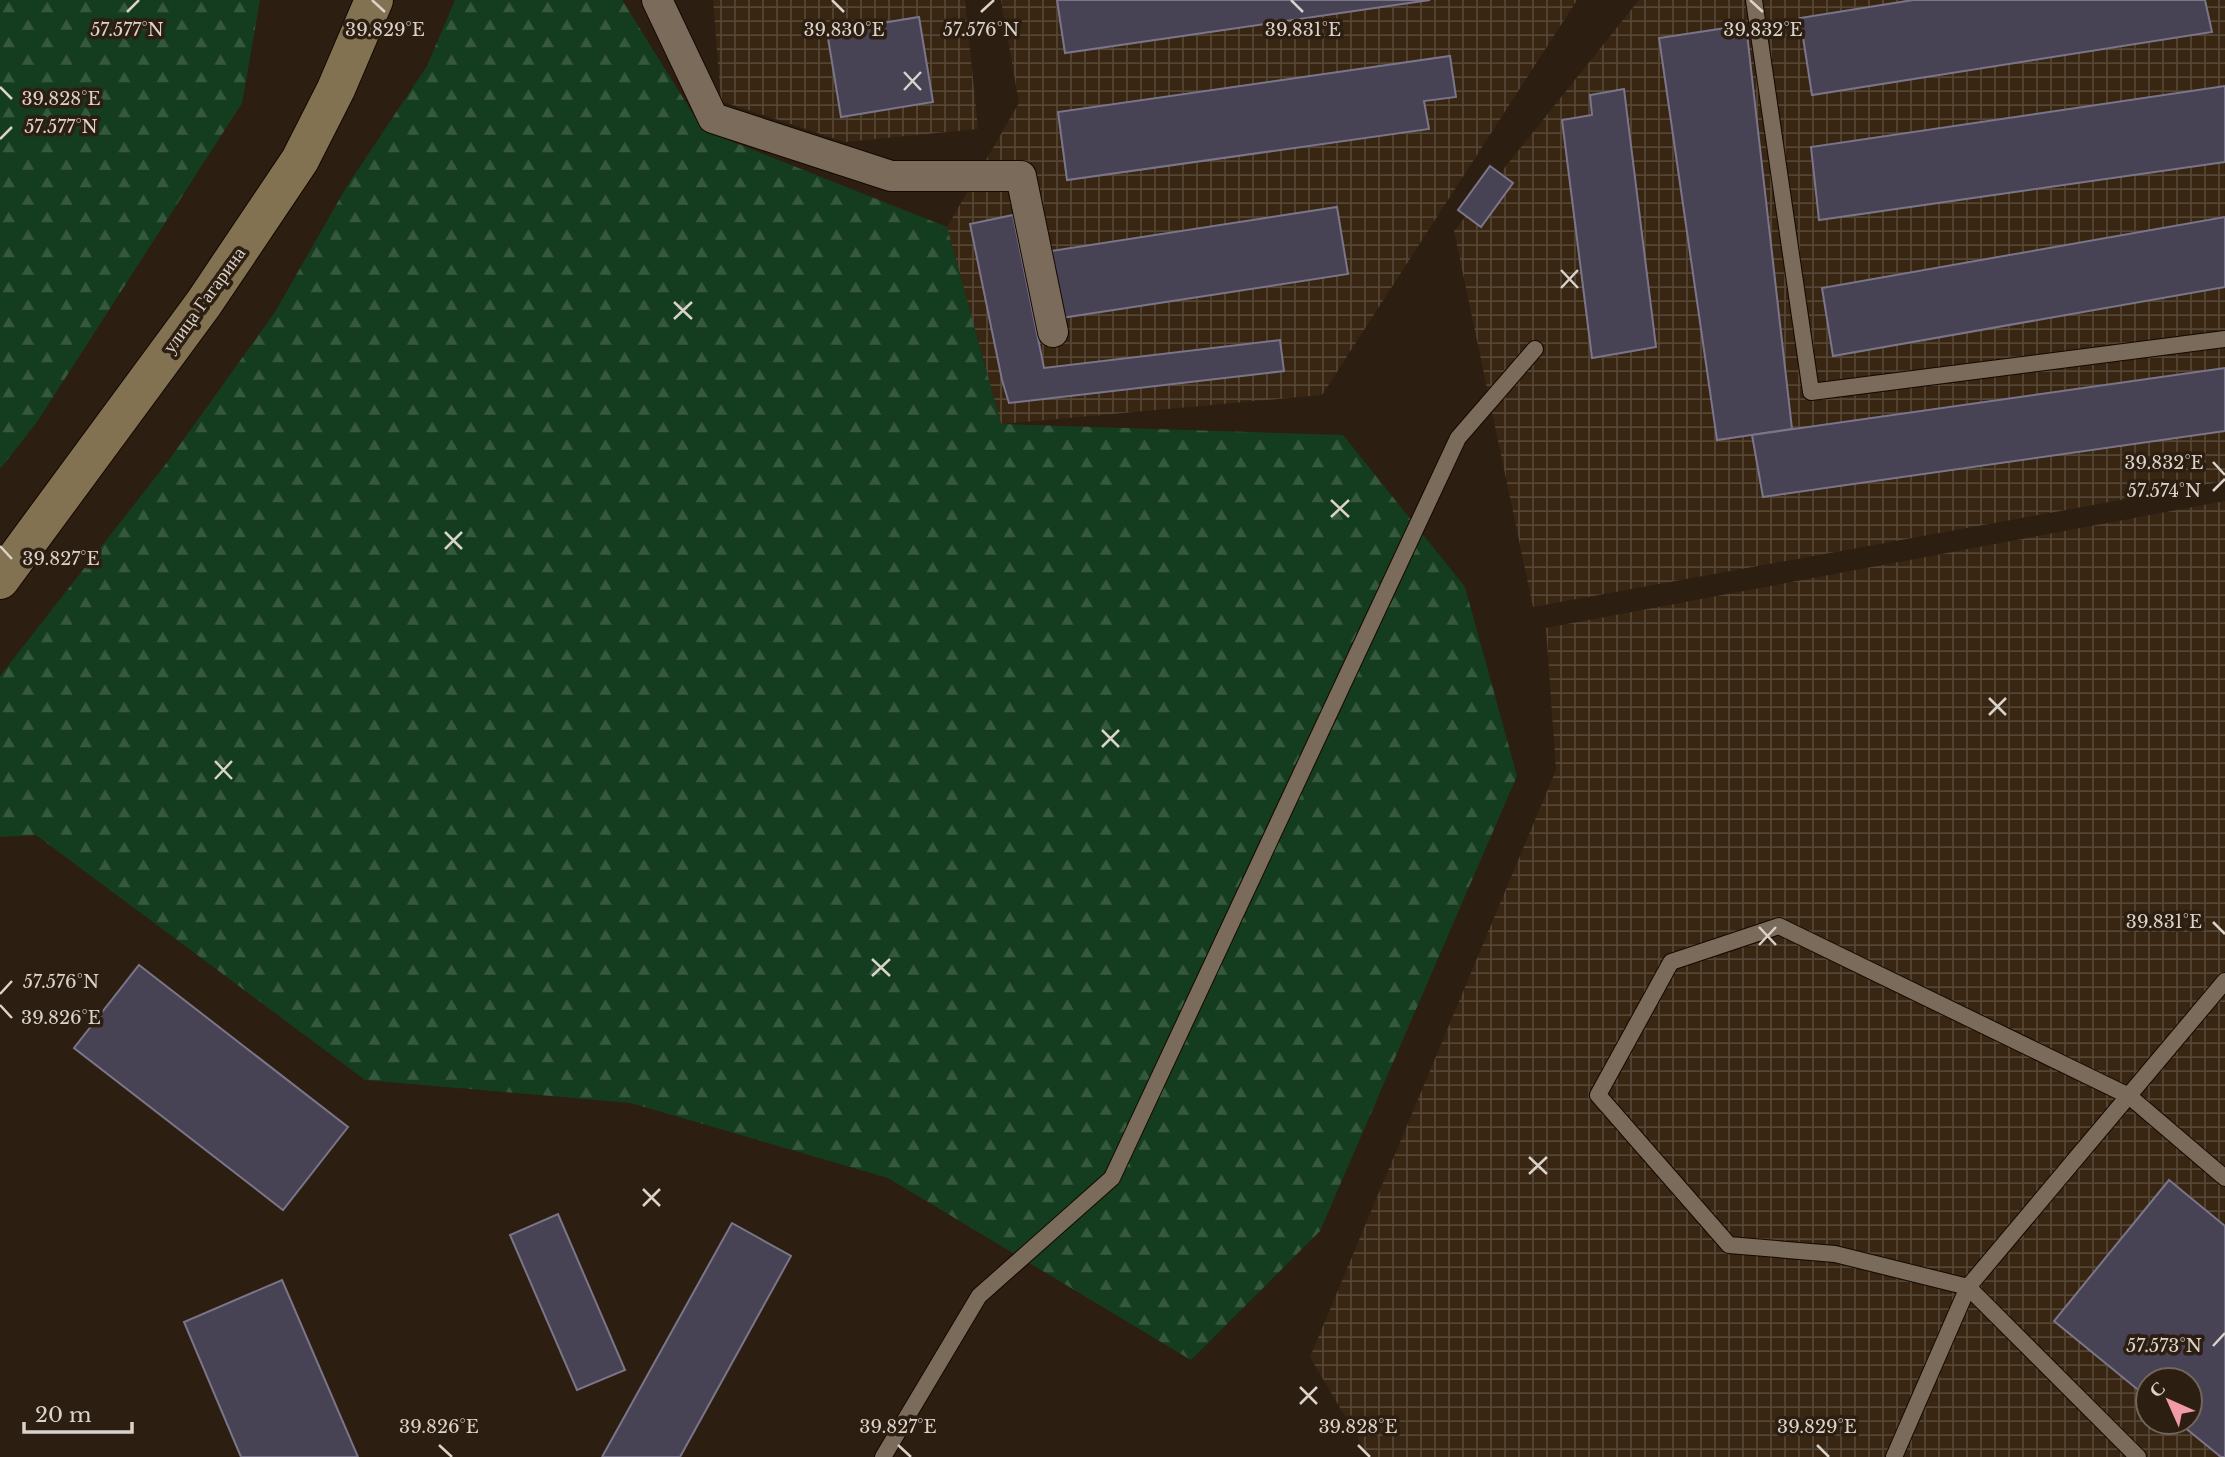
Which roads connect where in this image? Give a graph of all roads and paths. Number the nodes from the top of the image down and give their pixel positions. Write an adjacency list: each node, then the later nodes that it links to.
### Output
1 (374, 0): 7 (main road, улица Гагарина)
2 (657, 0): 4 (street)
3 (1754, 0): 5 (lane)
4 (1053, 332)
5 (2225, 339)
6 (1535, 349): 12 (lane)
7 (0, 580)
8 (2225, 981): 9 (lane)
9 (2129, 1096): 10 (lane); 11 (lane); 11 (lane)
10 (2225, 1178)
11 (1968, 1287): 13 (lane); 14 (lane)
12 (883, 1457)
13 (1894, 1457)
14 (2138, 1457)

